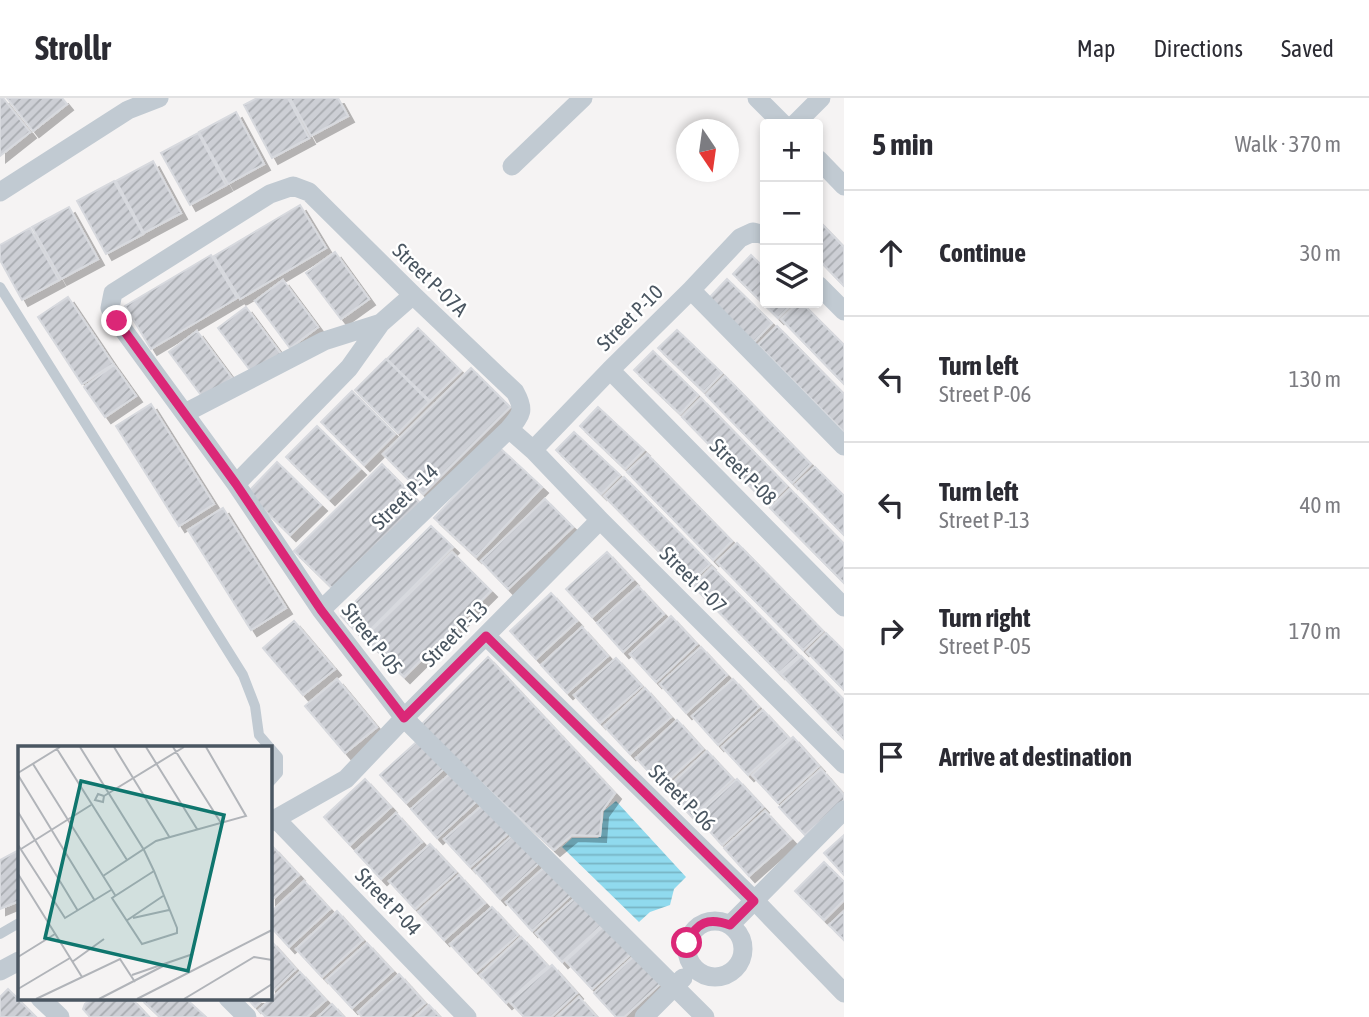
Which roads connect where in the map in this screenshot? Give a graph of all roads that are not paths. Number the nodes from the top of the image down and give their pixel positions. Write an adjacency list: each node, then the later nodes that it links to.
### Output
1 (159, 98): 5 (street)
2 (583, 98): 9 (street)
3 (757, 98): 6 (street)
4 (821, 98): 7 (street)
5 (132, 104): 11 (street)
6 (778, 119)
7 (800, 119)
8 (823, 164): 10 (street)
9 (512, 166)
10 (844, 186)
11 (0, 192)
12 (760, 234): 14 (street, Street P-10)
13 (0, 287): 31 (lane)
14 (691, 290): 20 (street, Street P-10); 23 (street)
15 (823, 290): 18 (street)
16 (413, 295): 17 (street, Street P-07A); 19 (street); 22 (street, Street P-07A)
17 (110, 308): 21 (street, Street P-05)
18 (844, 311)
19 (381, 323): 21 (street); 25 (street)
20 (610, 370): 24 (street, Street P-10); 27 (street, Street P-08)
21 (185, 413): 25 (street, Street P-05)
22 (515, 422): 24 (street, Street P-07); 28 (street, Street P-14)
23 (844, 446)
24 (533, 450): 26 (street, Street P-07)
25 (236, 484): 28 (street, Street P-05)
26 (600, 520): 29 (street, Street P-13); 33 (street, Street P-07)
27 (844, 607)
28 (321, 610): 30 (street, Street P-05)
29 (486, 636): 30 (street, Street P-13); 37 (street, Street P-06)
30 (404, 718): 36 (street, Street P-13); 42 (street, Street P-05)
31 (268, 746)
32 (271, 749): 34 (lane)
33 (844, 764)
34 (271, 781)
35 (844, 810): 37 (street)
36 (272, 820): 48 (street, Street P-04)
37 (754, 901): 39 (street); 43 (street, Street P-06)
38 (18, 924): 40 (lane)
39 (730, 925): 41 (street); 41 (street)
40 (0, 934)
41 (694, 968): 42 (street)
42 (675, 986): 49 (street); 50 (street, Street P-05)
43 (844, 993)
44 (42, 1000): 46 (street)
45 (230, 1000): 47 (street)
46 (60, 1017)
47 (247, 1017)
48 (467, 1017)
49 (644, 1017)
50 (705, 1017)

